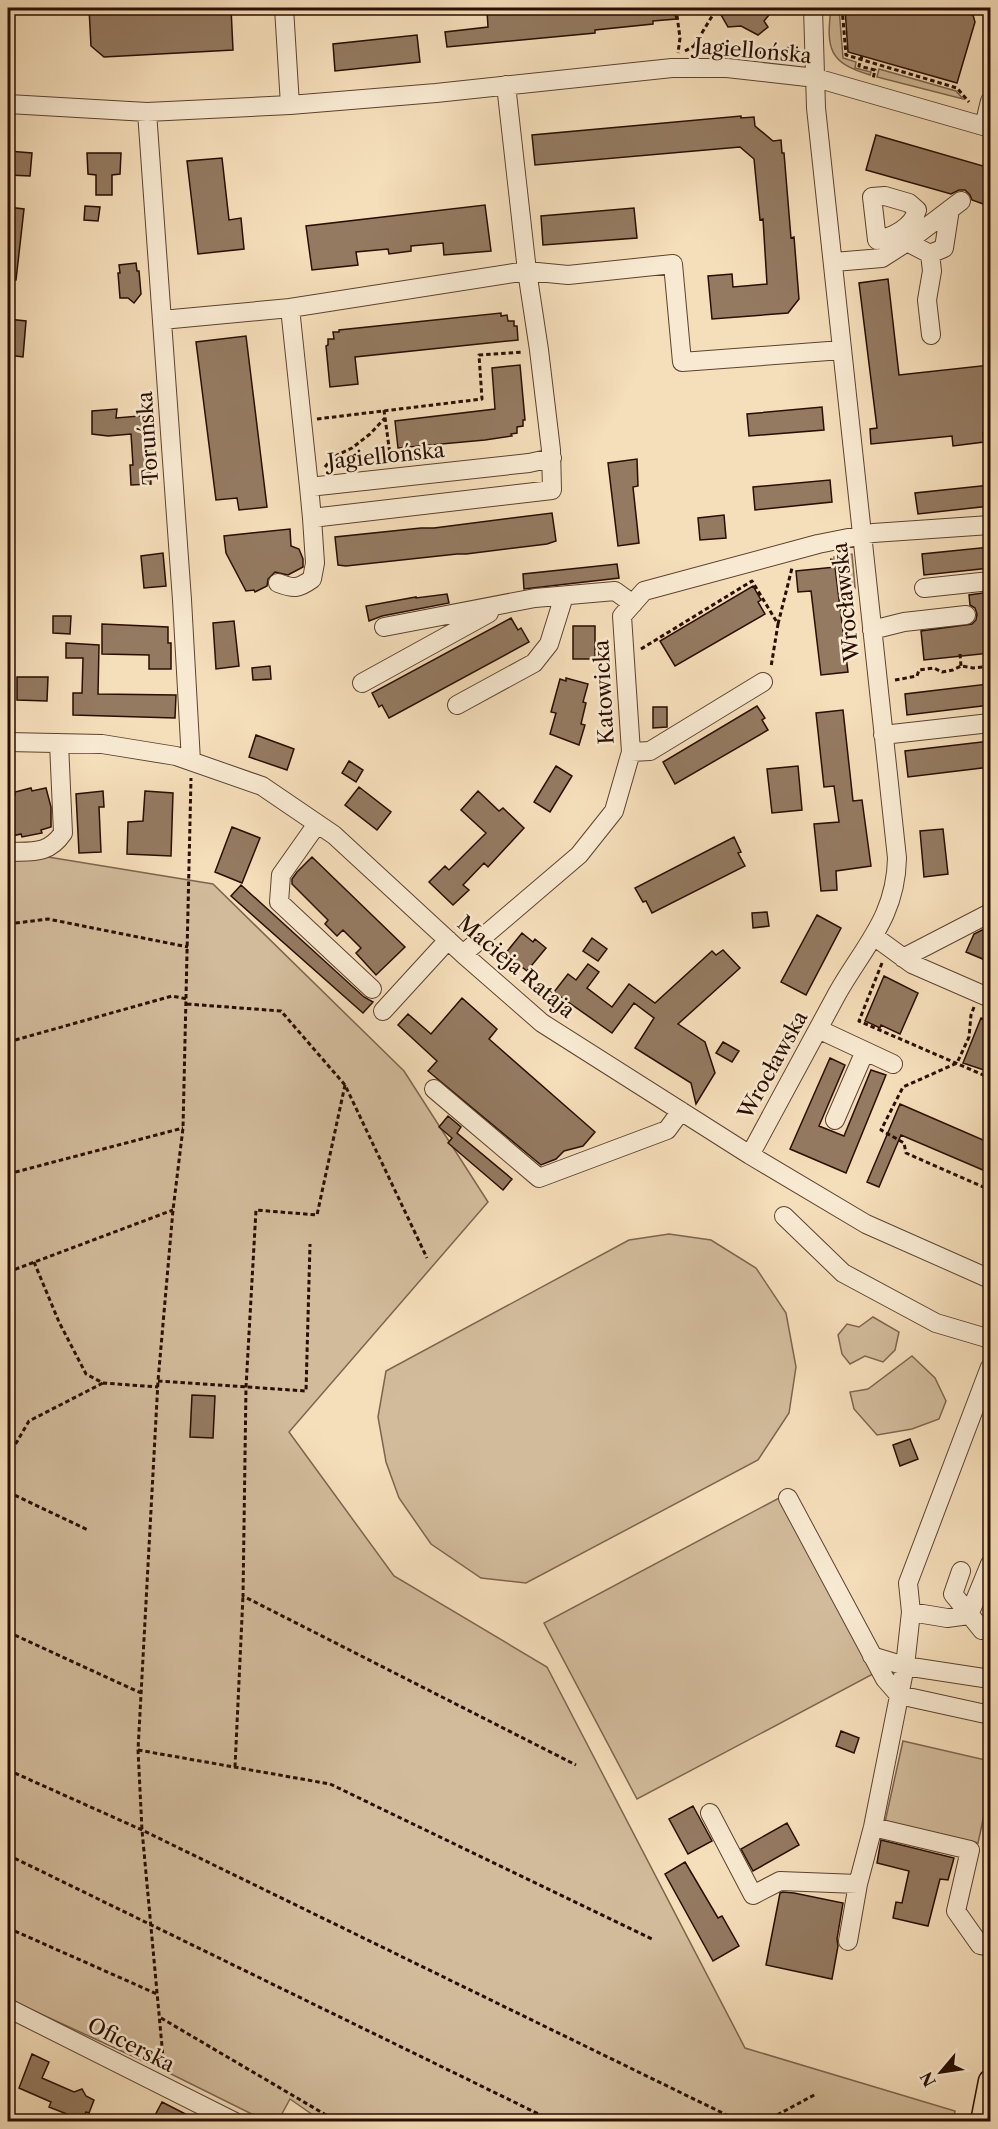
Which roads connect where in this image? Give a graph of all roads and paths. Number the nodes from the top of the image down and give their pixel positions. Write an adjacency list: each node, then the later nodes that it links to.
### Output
1 (284, 8): 15 (street)
2 (676, 8): 7 (path)
3 (717, 8): 6 (path)
4 (813, 8): 10 (street, Wrocławska)
5 (842, 8): 8 (path)
6 (694, 46)
7 (678, 55)
8 (861, 58): 9 (path); 13 (path)
9 (874, 76)
10 (816, 78): 11 (street, Jagiellońska); 17 (street, Jagiellońska); 20 (street, Wrocławska)
11 (506, 85): 15 (street, Jagiellońska); 21 (street)
12 (990, 101): 17 (street)
13 (969, 102)
14 (8, 104): 16 (street, Jagiellońska)
15 (290, 105): 16 (street, Jagiellońska)
16 (147, 112): 23 (street, Toruńska)
17 (987, 127)
18 (909, 235): 19 (street); 19 (street); 20 (street)
19 (930, 254): 24 (street)
20 (834, 262): 26 (street, Wrocławska)
21 (526, 271): 22 (street); 25 (street); 26 (street)
22 (290, 308): 23 (street); 29 (street, Jagiellońska)
23 (162, 320): 64 (street, Toruńska)
24 (931, 334)
25 (539, 350): 27 (path); 30 (street)
26 (842, 350): 35 (street, Wrocławska)
27 (384, 411): 28 (path); 29 (path)
28 (385, 418): 31 (path); 32 (path)
29 (302, 421): 32 (street, Jagiellońska)
30 (552, 458): 31 (street, Jagiellońska); 34 (street)
31 (393, 478): 32 (street, Jagiellońska)
32 (309, 488): 34 (street)
33 (990, 525): 35 (street)
34 (309, 532): 39 (street)
35 (861, 535): 44 (street); 48 (street, Wrocławska)
36 (822, 561): 40 (path)
37 (793, 566): 46 (path)
38 (990, 581): 41 (street)
39 (278, 583)
40 (852, 587)
41 (924, 588)
42 (564, 596): 43 (street); 44 (street); 58 (street)
43 (504, 604): 47 (street); 57 (street)
44 (633, 604): 63 (street, Katowicka)
45 (966, 615): 48 (street)
46 (778, 624): 49 (path); 55 (path)
47 (384, 627)
48 (872, 630): 60 (street, Wrocławska)
49 (638, 651)
50 (960, 654): 52 (path)
51 (915, 666): 54 (path)
52 (961, 666): 53 (path); 54 (path)
53 (990, 666)
54 (919, 670): 56 (path)
55 (767, 676): 63 (street)
56 (887, 681)
57 (362, 683)
58 (458, 705)
59 (990, 723): 60 (street)
60 (883, 735): 69 (street, Wrocławska)
61 (8, 742): 62 (street, Macieja Rataja)
62 (59, 743): 64 (street, Macieja Rataja); 66 (street)
63 (631, 752): 72 (street, Katowicka)
64 (191, 761): 65 (street, Macieja Rataja); 71 (path)
65 (317, 824): 70 (street, Macieja Rataja); 75 (street)
66 (8, 852)
67 (990, 913): 74 (street)
68 (8, 924): 71 (path)
69 (875, 937): 74 (street); 80 (street, Wrocławska)
70 (448, 940): 72 (street, Macieja Rataja); 79 (street)
71 (188, 947): 77 (path)
72 (463, 954): 88 (street, Macieja Rataja)
73 (884, 959): 83 (path)
74 (908, 961): 76 (street)
75 (372, 989)
76 (985, 995): 83 (path)
77 (187, 999): 78 (path); 81 (path)
78 (187, 1004): 86 (path); 90 (path)
79 (383, 1011)
80 (818, 1029): 82 (street); 91 (street, Wrocławska)
81 (8, 1041)
82 (865, 1051): 84 (street); 89 (street)
83 (957, 1063): 85 (path); 93 (path)
84 (893, 1064)
85 (990, 1078)
86 (345, 1085): 97 (path); 106 (path)
87 (434, 1089): 88 (street)
88 (681, 1111): 91 (street, Macieja Rataja)
89 (835, 1120)
90 (183, 1128): 92 (path); 94 (path)
91 (750, 1155): 100 (street, Macieja Rataja)
92 (8, 1174)
93 (990, 1190)
94 (173, 1210): 98 (path); 103 (path)
95 (784, 1216): 101 (street)
96 (310, 1244): 106 (path)
97 (428, 1258)
98 (34, 1262): 99 (path); 104 (path)
99 (8, 1272)
100 (990, 1279)
101 (990, 1339)
102 (990, 1367): 114 (street)
103 (158, 1381): 105 (path); 106 (path)
104 (103, 1383): 105 (path); 107 (path)
105 (158, 1387): 121 (path)
106 (246, 1387): 113 (path)
107 (8, 1457)
108 (8, 1492): 110 (path)
109 (788, 1498): 118 (street)
110 (88, 1530)
111 (990, 1564): 115 (street)
112 (961, 1571): 115 (street)
113 (243, 1596): 125 (path); 126 (path)
114 (910, 1612): 115 (street); 119 (street)
115 (969, 1615): 116 (street)
116 (990, 1630)
117 (8, 1632): 121 (path)
118 (873, 1656): 119 (street); 122 (street)
119 (905, 1666): 120 (street); 122 (street)
120 (990, 1679)
121 (141, 1693): 124 (path)
122 (899, 1695): 123 (street); 129 (street)
123 (990, 1715)
124 (138, 1750): 126 (path); 130 (path)
125 (576, 1765)
126 (235, 1767): 135 (path)
127 (8, 1770): 130 (path)
128 (710, 1813): 132 (street)
129 (873, 1827): 132 (street); 137 (street)
130 (142, 1830): 133 (path); 147 (path)
131 (8, 1856): 133 (path)
132 (858, 1884): 136 (street)
133 (151, 1927): 138 (path); 146 (path)
134 (8, 1928): 138 (path)
135 (654, 1941)
136 (849, 1941)
137 (990, 1947)
138 (158, 1995): 140 (path)
139 (8, 2008): 142 (street, Oficerska)
140 (160, 2018): 142 (path); 145 (path)
141 (990, 2081): 149 (main road)
142 (166, 2087): 144 (street, Oficerska)
143 (816, 2094): 148 (path)
144 (234, 2121)
145 (338, 2121)
146 (555, 2121)
147 (741, 2121)
148 (764, 2121)
149 (982, 2121)

